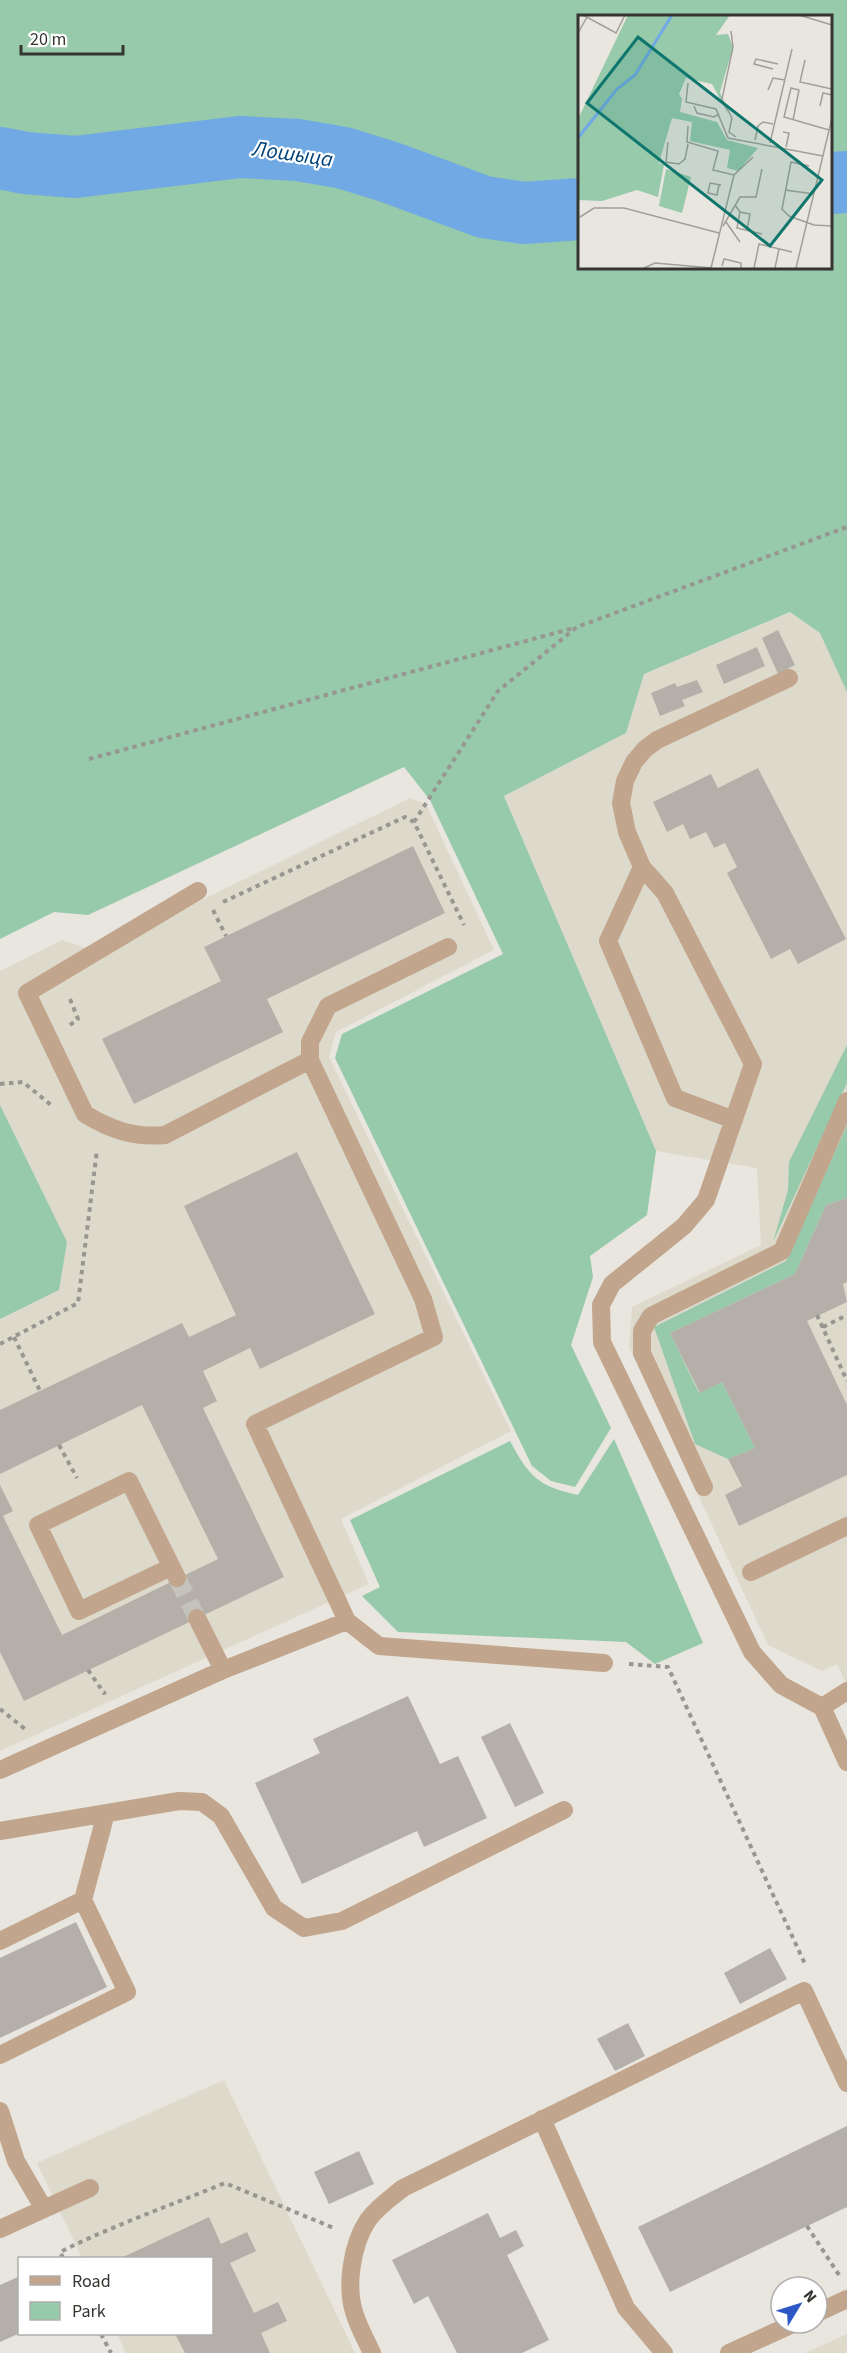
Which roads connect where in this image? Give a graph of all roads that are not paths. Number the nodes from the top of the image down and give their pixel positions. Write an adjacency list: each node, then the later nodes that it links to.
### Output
1 (789, 678): 2 (street)
2 (642, 867): 7 (street); 7 (street)
3 (198, 891): 5 (street)
4 (448, 947): 5 (street)
5 (310, 1060): 13 (street)
6 (847, 1101): 8 (street)
7 (734, 1120): 17 (street)
8 (704, 1486)
9 (847, 1526): 10 (street)
10 (751, 1572)
11 (174, 1573): 11 (street)
12 (197, 1618): 15 (street)
13 (347, 1621): 14 (street); 15 (street)
14 (604, 1663)
15 (223, 1671): 19 (street)
16 (847, 1690): 17 (street)
17 (822, 1707): 18 (street)
18 (847, 1762)
19 (0, 1770)
20 (564, 1810): 21 (street)
21 (106, 1813): 22 (street); 23 (street)
22 (0, 1831)
23 (83, 1900): 24 (street); 25 (street)
24 (0, 1941)
25 (0, 2055)
26 (847, 2083): 28 (street)
27 (0, 2111): 30 (street)
28 (542, 2119): 35 (street); 36 (street)
29 (90, 2188): 30 (street)
30 (44, 2209): 31 (street)
31 (0, 2229)
32 (847, 2299): 33 (street)
33 (829, 2307)
34 (769, 2335): 37 (street)
35 (372, 2353)
36 (664, 2353)
37 (729, 2353)

